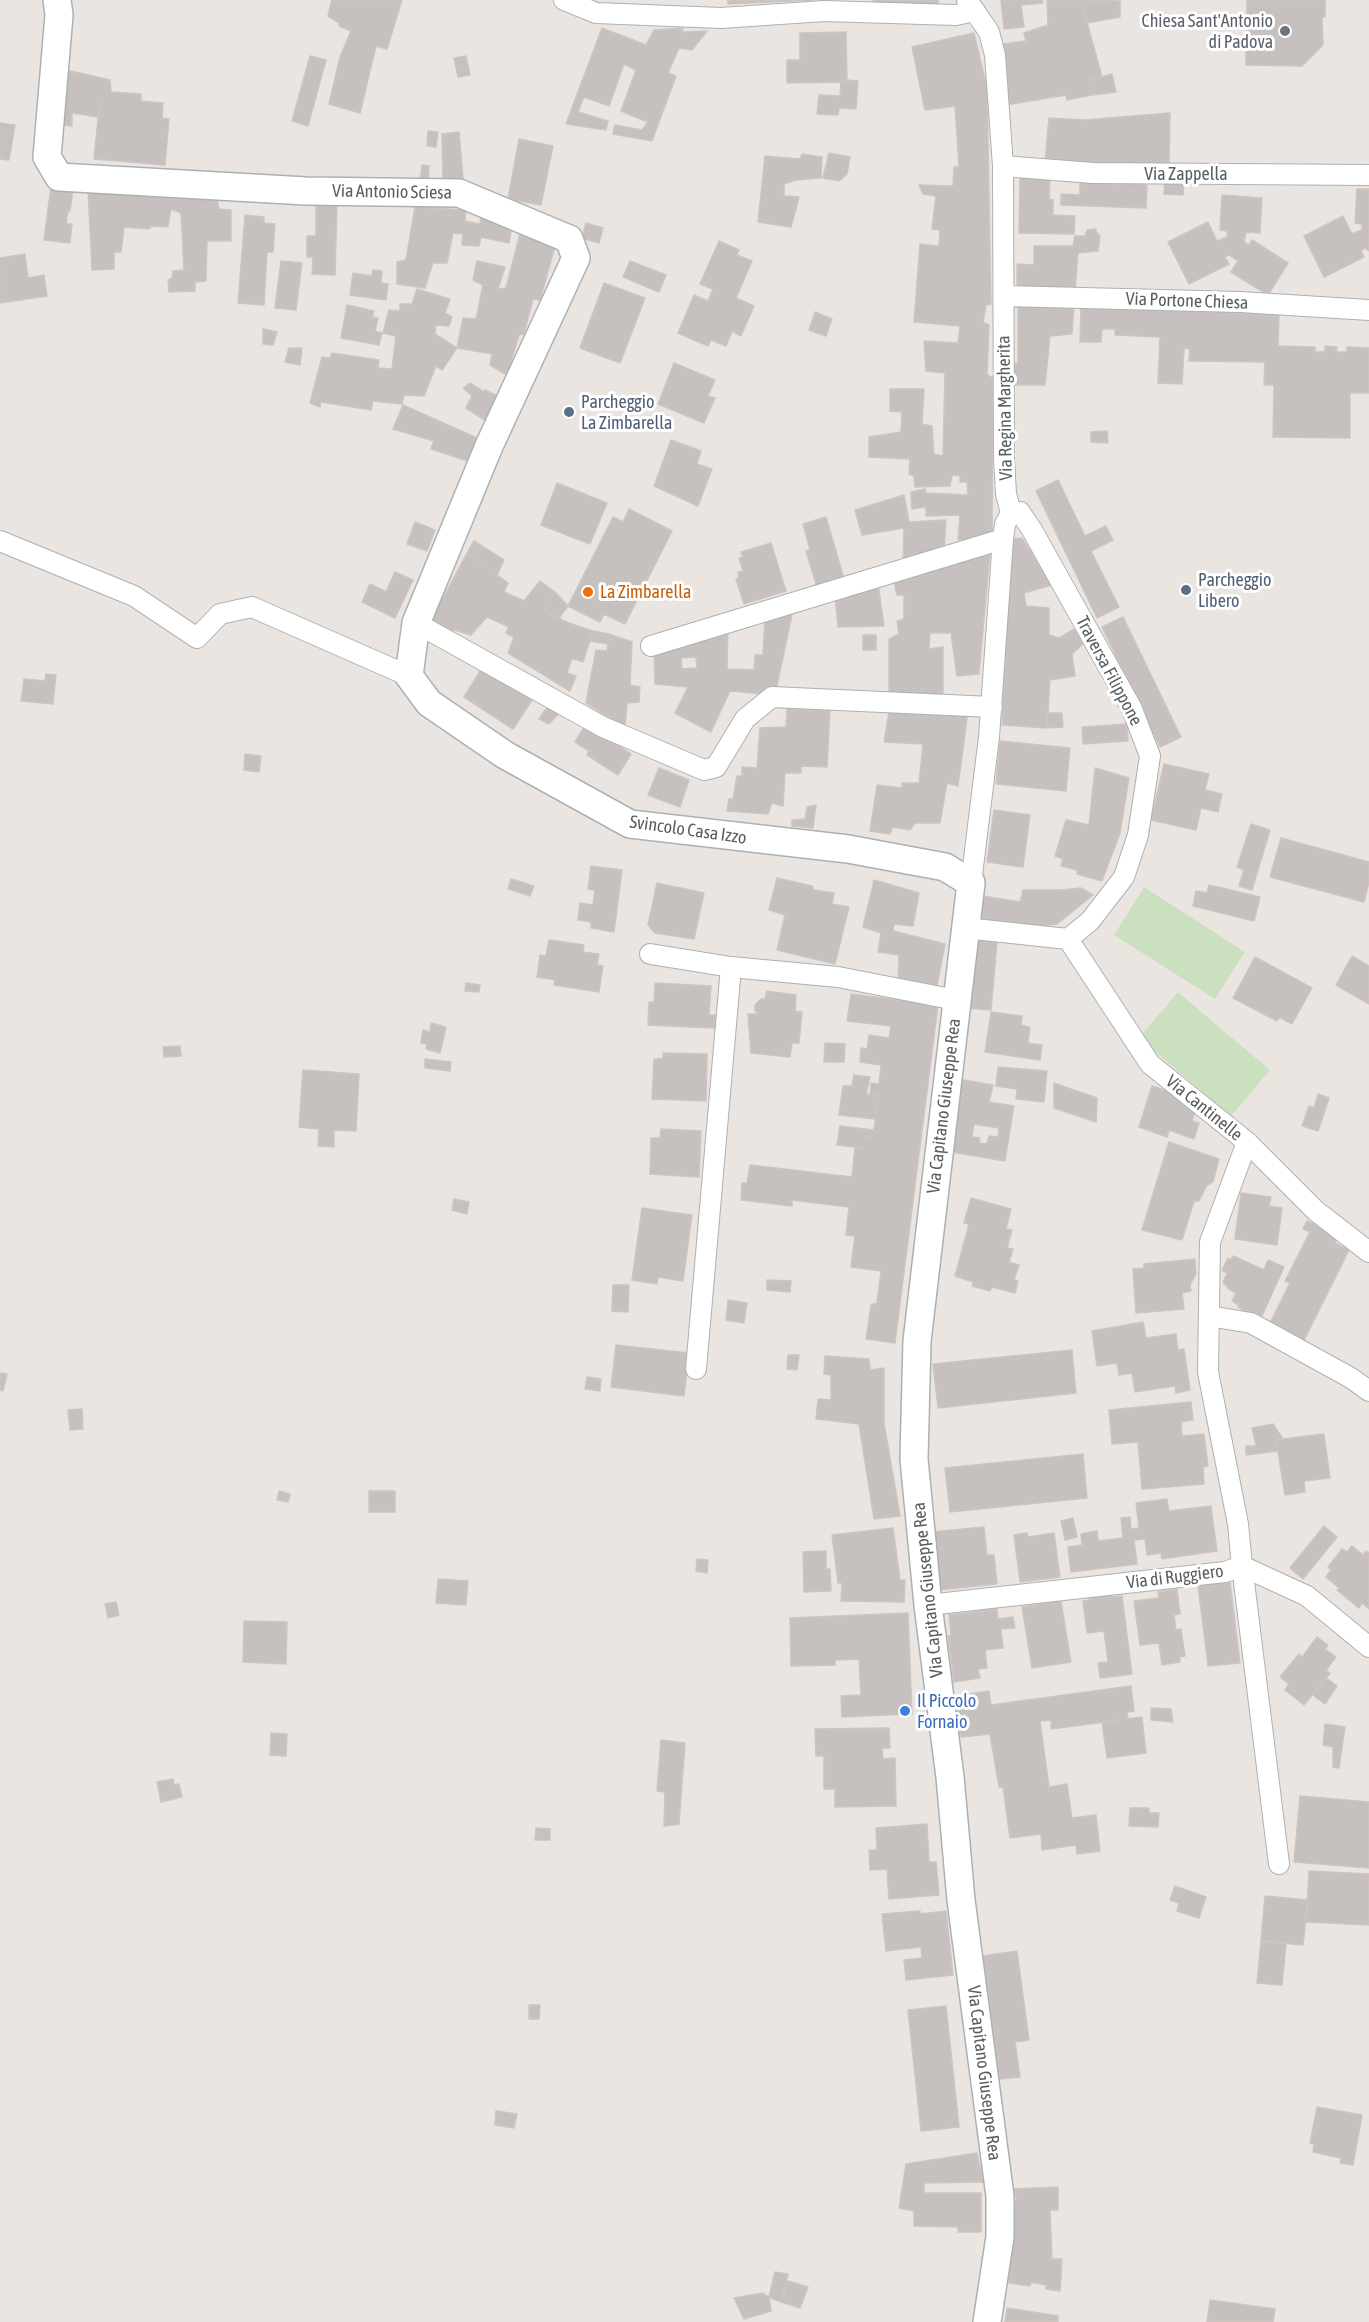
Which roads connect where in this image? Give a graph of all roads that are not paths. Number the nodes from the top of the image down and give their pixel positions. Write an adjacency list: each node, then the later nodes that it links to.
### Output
1 (57, 0): 11 (street, Via Antonio Sciesa)
2 (564, 0): 3 (street)
3 (971, 6): 4 (street, Via Regina Margherita)
4 (1003, 166): 5 (street, Via Zappella); 6 (street, Via Regina Margherita)
5 (1369, 175)
6 (1004, 296): 7 (street, Via Portone Chiesa); 8 (street, Via Regina Margherita)
7 (1369, 310)
8 (1011, 513): 9 (street, Via Regina Margherita); 17 (street, Traversa Filippone)
9 (1004, 539): 12 (street); 14 (street, Via Regina Margherita)
10 (0, 541): 13 (street)
11 (416, 623): 13 (street, Via Antonio Sciesa); 14 (street)
12 (651, 646)
13 (409, 676): 15 (street, Svincolo Casa Izzo)
14 (992, 707): 15 (street, Via Regina Margherita)
15 (971, 883): 16 (street, Via Regina Margherita)
16 (965, 928): 17 (street); 20 (street, Via Capitano Giuseppe Rea)
17 (1068, 939): 21 (street, Via Cantinelle)
18 (650, 954): 19 (street)
19 (731, 967): 20 (street); 24 (street)
20 (956, 1000): 27 (street, Via Capitano Giuseppe Rea)
21 (1247, 1142): 22 (street, Via Cantinelle); 23 (street, Via di Ruggiero)
22 (1369, 1252)
23 (1209, 1316): 25 (street); 26 (street, Via di Ruggiero)
24 (696, 1369)
25 (1369, 1391)
26 (1242, 1566): 27 (street, Via di Ruggiero); 28 (street); 29 (street)
27 (928, 1605): 30 (street, Via Capitano Giuseppe Rea)
28 (1369, 1647)
29 (1279, 1864)
30 (987, 2322)

